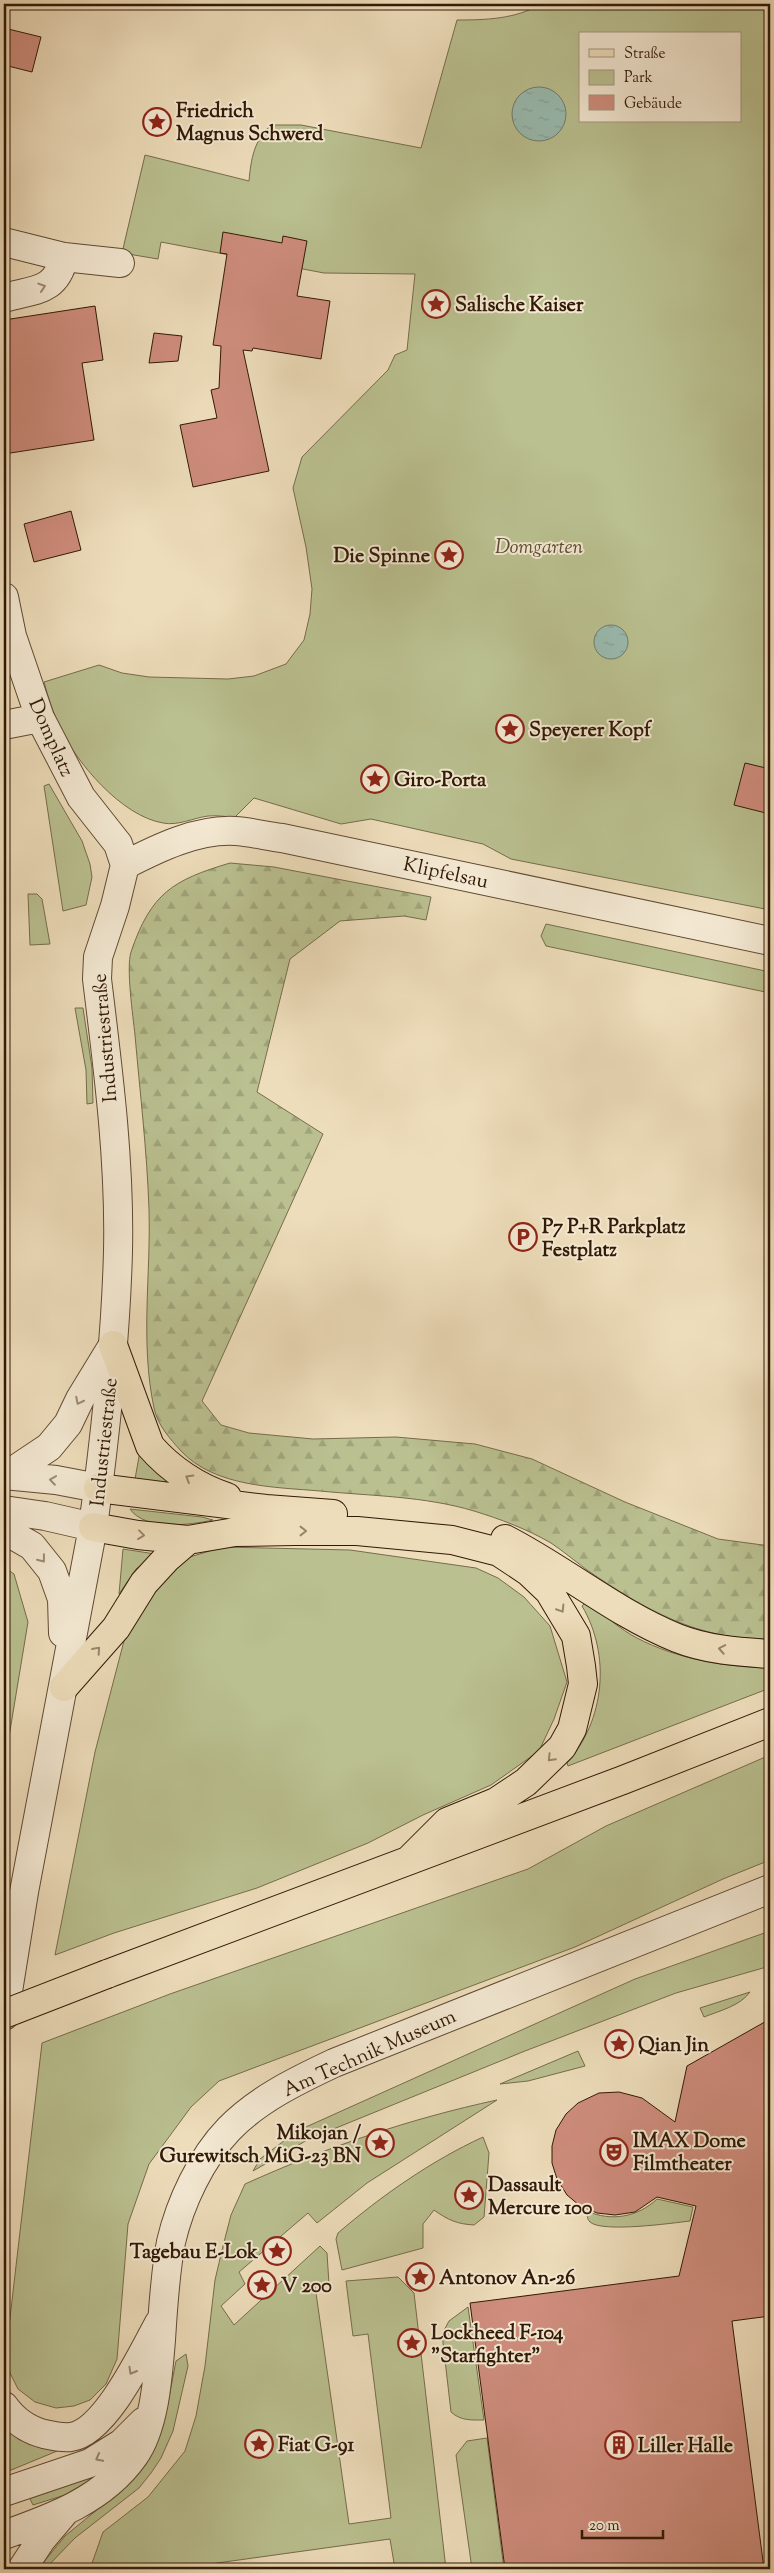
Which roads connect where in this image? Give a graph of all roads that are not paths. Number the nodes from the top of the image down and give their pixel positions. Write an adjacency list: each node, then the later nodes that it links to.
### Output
1 (4, 242): 2 (street)
2 (64, 257): 3 (street); 4 (street, one-way to 2)
3 (120, 263)
4 (4, 298)
5 (4, 597): 6 (street, Domplatz)
6 (40, 718): 7 (street); 8 (street, Domplatz)
7 (4, 726)
8 (125, 865): 9 (street, Klipfelsau); 10 (street, Industriestraße)
9 (770, 941)
10 (113, 1345): 11 (street, one-way to 11); 12 (street, Industriestraße); 13 (main road, one-way to 10)
11 (6, 1475): 12 (street, one-way to 11)
12 (98, 1488): 13 (main road); 15 (street, Industriestraße)
13 (266, 1509): 18 (main road, one-way to 13)
14 (4, 1510): 15 (street)
15 (93, 1527): 17 (main road, one-way to 17); 19 (street, Industriestraße)
16 (4, 1530): 19 (street, one-way to 19)
17 (188, 1540): 19 (main road, one-way to 17); 21 (main road, one-way to 21)
18 (770, 1654)
19 (64, 1687): 23 (street, Industriestraße)
20 (770, 1722): 21 (main road)
21 (410, 1860): 23 (main road, bridge)
22 (770, 1889): 24 (street, Am Technik Museum)
23 (4, 2015)
24 (164, 2313): 25 (street, one-way to 25); 26 (street, Am Technik Museum)
25 (4, 2406)
26 (150, 2416): 27 (street, one-way to 27); 28 (street, Am Technik Museum)
27 (4, 2492)
28 (64, 2513): 29 (street, Am Technik Museum); 30 (street)
29 (4, 2535)
30 (22, 2569)

